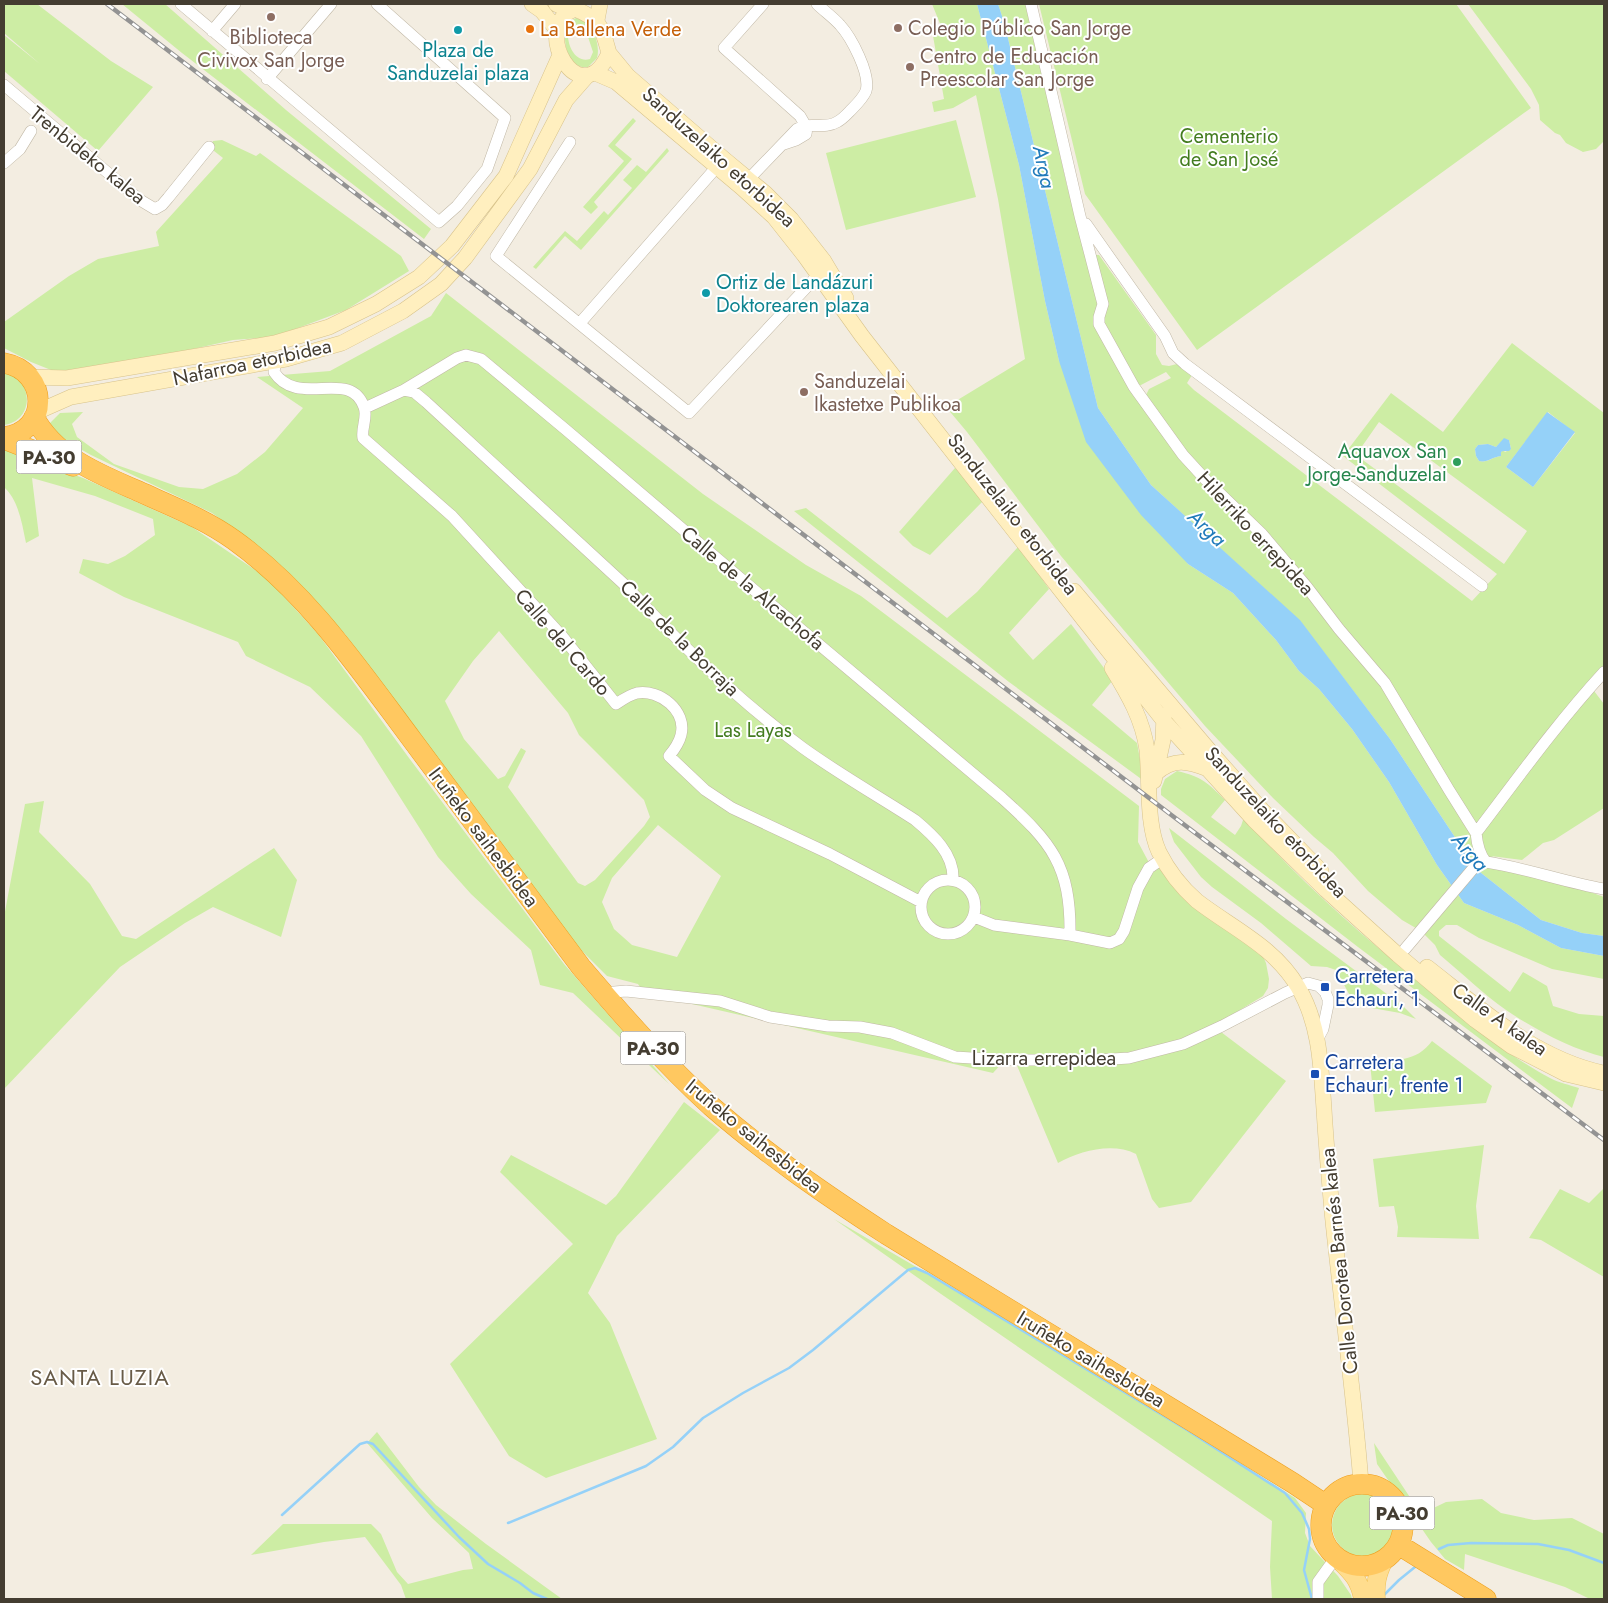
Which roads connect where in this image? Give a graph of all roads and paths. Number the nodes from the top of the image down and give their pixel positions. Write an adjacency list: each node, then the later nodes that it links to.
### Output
1 (182, 4): 13 (street)
2 (236, 4): 13 (street)
3 (331, 4): 17 (street)
4 (377, 4): 17 (street)
5 (532, 4): 12 (main road)
6 (600, 4): 11 (main road)
7 (763, 4): 19 (street)
8 (817, 4): 19 (street)
9 (1030, 4): 26 (street, Hilerriko errepidea)
10 (570, 7): 11 (main road); 12 (main road)
11 (597, 20): 14 (main road)
12 (557, 30): 15 (main road)
13 (212, 31): 17 (street)
14 (609, 53): 16 (main road); 24 (main road, Sanduzelaiko etorbidea)
15 (560, 55): 16 (main road); 31 (main road, Nafarroa etorbidea)
16 (591, 74): 24 (main road, Sanduzelaiko etorbidea); 29 (main road, Nafarroa etorbidea)
17 (268, 79)
18 (4, 85): 22 (street, Trenbideko kalea)
19 (805, 125): 25 (street)
20 (31, 131): 23 (street, Trenbideko kalea)
21 (570, 142): 28 (street)
22 (209, 147)
23 (4, 163)
24 (720, 163): 25 (main road, Sanduzelaiko etorbidea); 28 (street)
25 (745, 183): 27 (main road, Sanduzelaiko etorbidea); 38 (main road, Sanduzelaiko etorbidea)
26 (1080, 216): 37 (street, Hilerriko errepidea); 47 (street, Hilerriko errepidea)
27 (818, 275): 28 (street); 38 (main road, Sanduzelaiko etorbidea)
28 (580, 323)
29 (276, 360): 33 (street); 34 (main road, Nafarroa etorbidea)
30 (4, 362): 31 (highway)
31 (30, 376): 34 (highway, PA-30)
32 (404, 390): 33 (street, Calle de la Alcachofa); 50 (street, Calle de la Borraja); 54 (street, Calle de la Alcachofa)
33 (365, 408): 52 (street, Calle del Cardo)
34 (35, 415): 35 (highway, PA-30); 36 (highway, Iruñeko saihesbidea / PA-30)
35 (4, 438): 36 (highway, Iruñeko saihesbidea / PA-30)
36 (94, 472): 57 (highway, Iruñeko saihesbidea / PA-30)
37 (1482, 586)
38 (1089, 617): 40 (main road, Sanduzelaiko etorbidea); 41 (main road); 46 (main road, Sanduzelaiko etorbidea)
39 (1604, 672): 47 (street)
40 (1164, 721): 41 (main road); 41 (main road); 43 (main road, Sanduzelaiko etorbidea); 46 (main road)
41 (1150, 749): 42 (main road); 44 (main road); 45 (main road)
42 (1174, 762): 43 (main road); 44 (main road)
43 (1209, 770): 55 (main road, Sanduzelaiko etorbidea)
44 (1156, 773): 45 (main road)
45 (1150, 789): 48 (main road)
46 (1250, 797): 55 (main road, Sanduzelaiko etorbidea)
47 (1476, 833): 49 (street, Hilerriko errepidea)
48 (1162, 858): 54 (street); 56 (main road)
49 (1479, 861): 51 (street); 55 (street)
50 (953, 879): 52 (street); 53 (street)
51 (1604, 889)
52 (921, 902): 53 (street)
53 (974, 917): 54 (street)
54 (1070, 935)
55 (1402, 952): 59 (main road, Calle A kalea); 60 (main road, Calle A kalea)
56 (1298, 987): 57 (street, Lizarra errepidea); 58 (main road); 58 (street)
57 (603, 993): 62 (highway, Iruñeko saihesbidea / PA-30)
58 (1317, 1040): 61 (main road, Calle Dorotea Barnés kalea)
59 (1604, 1073)
60 (1604, 1083)
61 (1361, 1483): 62 (highway, PA-30); 63 (highway, PA-30)
62 (1326, 1505): 64 (highway)
63 (1399, 1545): 65 (highway, PA-30); 69 (highway, PA-30)
64 (1336, 1557): 65 (highway); 66 (street); 67 (main road)
65 (1384, 1560): 68 (main road)
66 (1318, 1599)
67 (1363, 1599)
68 (1376, 1599)
69 (1486, 1599)

